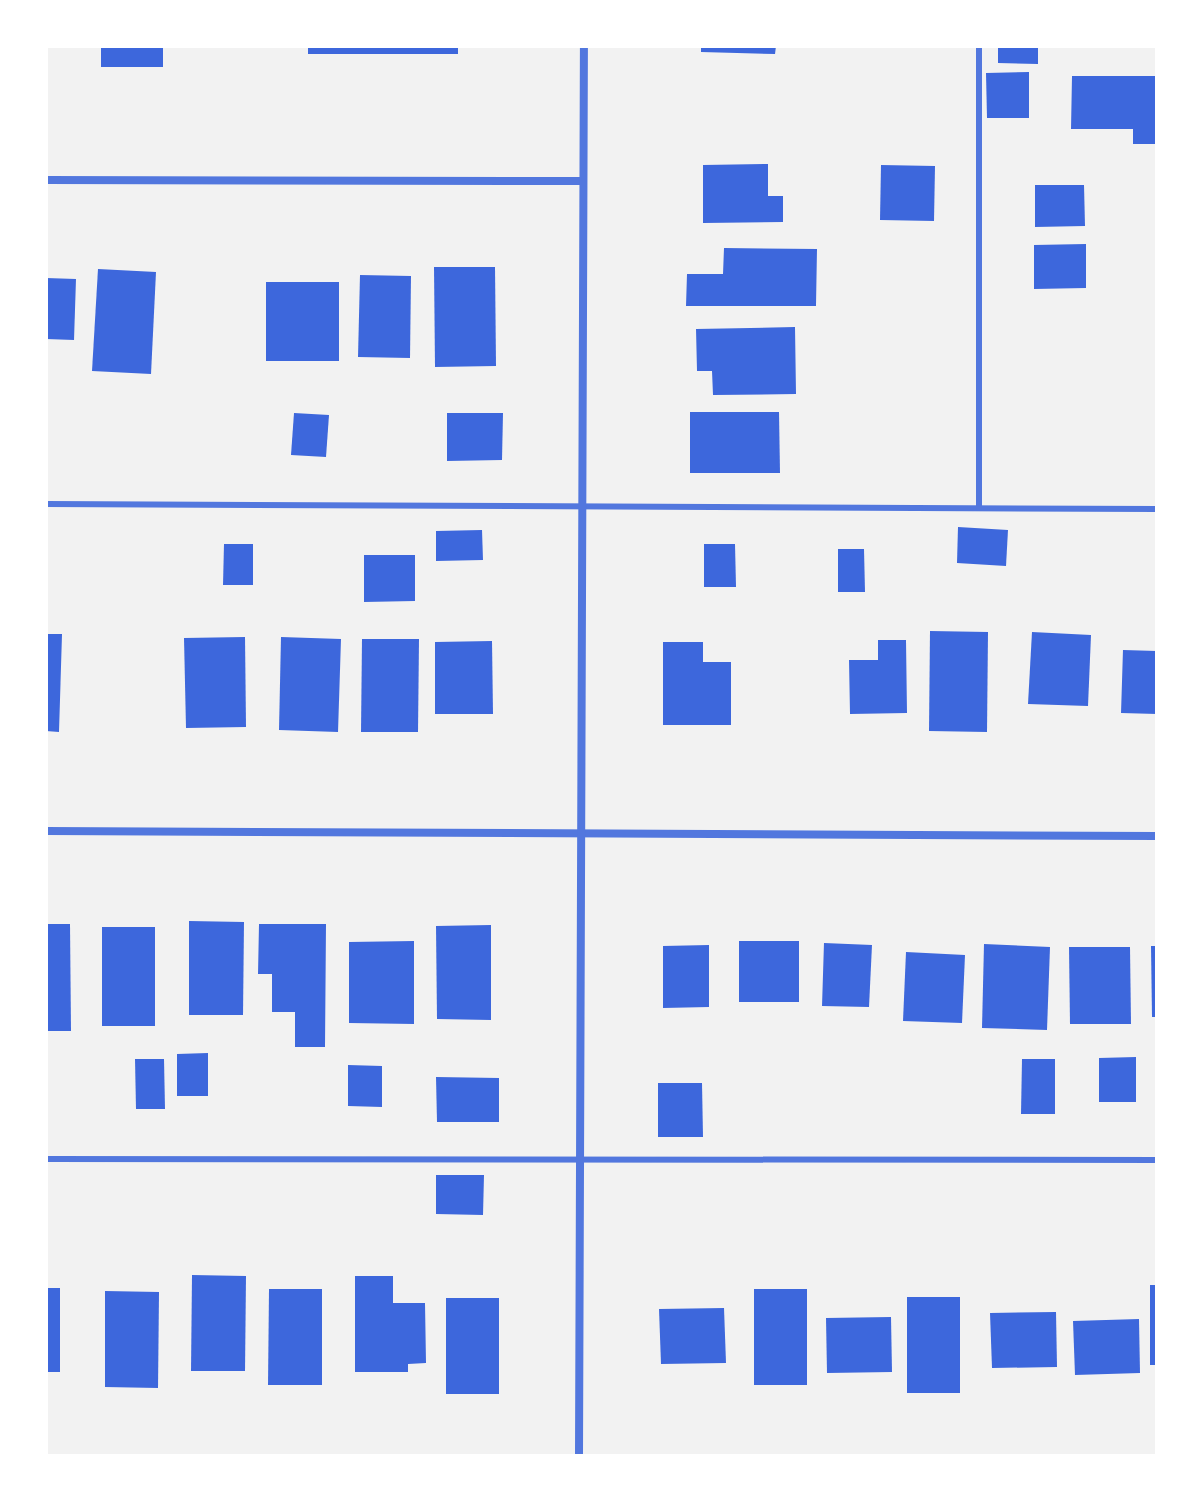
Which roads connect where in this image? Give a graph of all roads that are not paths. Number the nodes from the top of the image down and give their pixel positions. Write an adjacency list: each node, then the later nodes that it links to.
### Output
1 (584, 46): 4 (street)
2 (979, 46): 7 (lane)
3 (46, 180): 4 (street)
4 (583, 181): 5 (street)
5 (583, 503): 6 (lane); 7 (lane); 10 (street)
6 (46, 504)
7 (979, 508): 8 (lane)
8 (1157, 509)
9 (46, 831): 10 (street)
10 (584, 832): 11 (street); 12 (street)
11 (1157, 836)
12 (582, 1158): 13 (lane); 14 (lane); 15 (street)
13 (46, 1159)
14 (1157, 1160)
15 (579, 1456)

